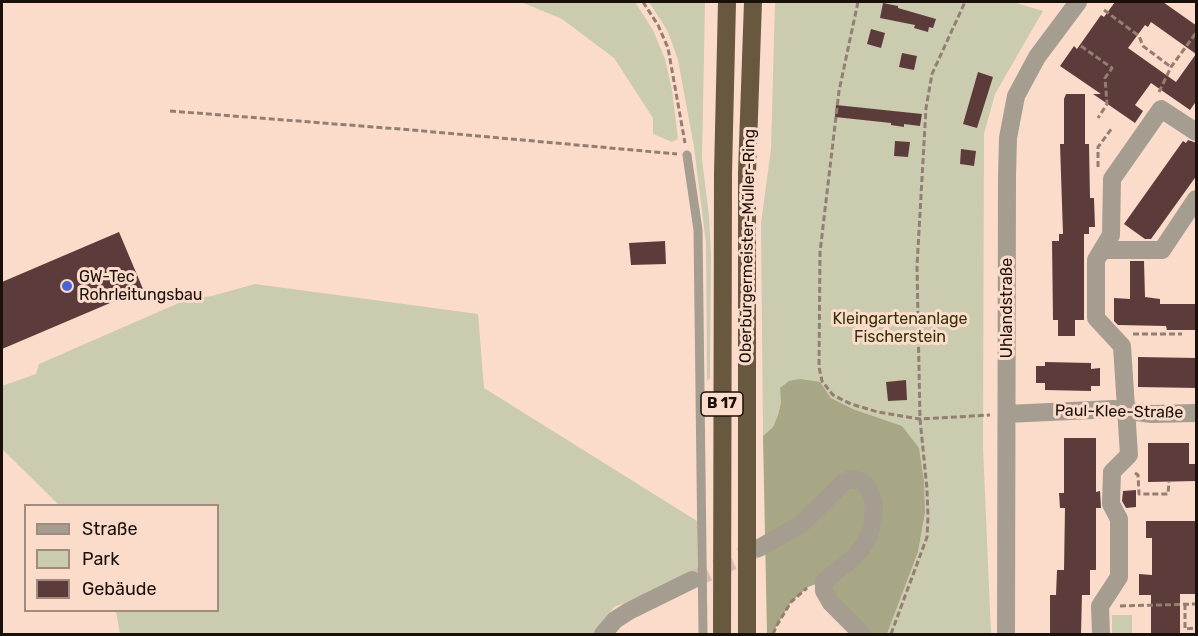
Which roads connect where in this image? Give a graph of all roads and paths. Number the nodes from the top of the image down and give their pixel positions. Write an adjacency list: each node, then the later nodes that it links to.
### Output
1 (643, 2): 16 (path)
2 (727, 2): 37 (highway, Oberbürgermeister-Müller-Ring / B 17)
3 (753, 2): 38 (highway, Oberbürgermeister-Müller-Ring / B 17)
4 (858, 2): 25 (path)
5 (965, 2): 25 (path)
6 (1078, 2): 24 (street, Uhlandstraße)
7 (1104, 10): 10 (path)
8 (1197, 33): 10 (path)
9 (1081, 46): 13 (path)
10 (1171, 67): 11 (path)
11 (1161, 109): 15 (street); 17 (street)
12 (170, 111): 16 (path)
13 (1098, 118)
14 (1112, 128): 17 (path)
15 (1197, 132)
16 (687, 155): 36 (lane)
17 (1112, 182): 19 (street)
18 (1197, 200): 19 (street)
19 (1102, 250): 21 (street)
20 (1182, 334): 21 (path)
21 (1122, 346): 22 (street)
22 (1126, 410): 23 (street, Paul-Klee-Straße); 24 (street, Paul-Klee-Straße); 26 (street)
23 (1197, 413)
24 (1006, 414): 25 (path); 42 (street, Uhlandstraße)
25 (920, 419): 41 (path)
26 (1121, 463): 27 (path); 33 (street)
27 (1169, 482)
28 (759, 548): 30 (street)
29 (692, 579): 35 (street)
30 (824, 581): 39 (path); 40 (street)
31 (1185, 604): 32 (path); 33 (path); 34 (path)
32 (1197, 604)
33 (1100, 606): 43 (street)
34 (1197, 628)
35 (603, 634)
36 (703, 634)
37 (722, 634)
38 (747, 634)
39 (773, 634)
40 (862, 634)
41 (891, 634)
42 (1006, 634)
43 (1101, 634)

